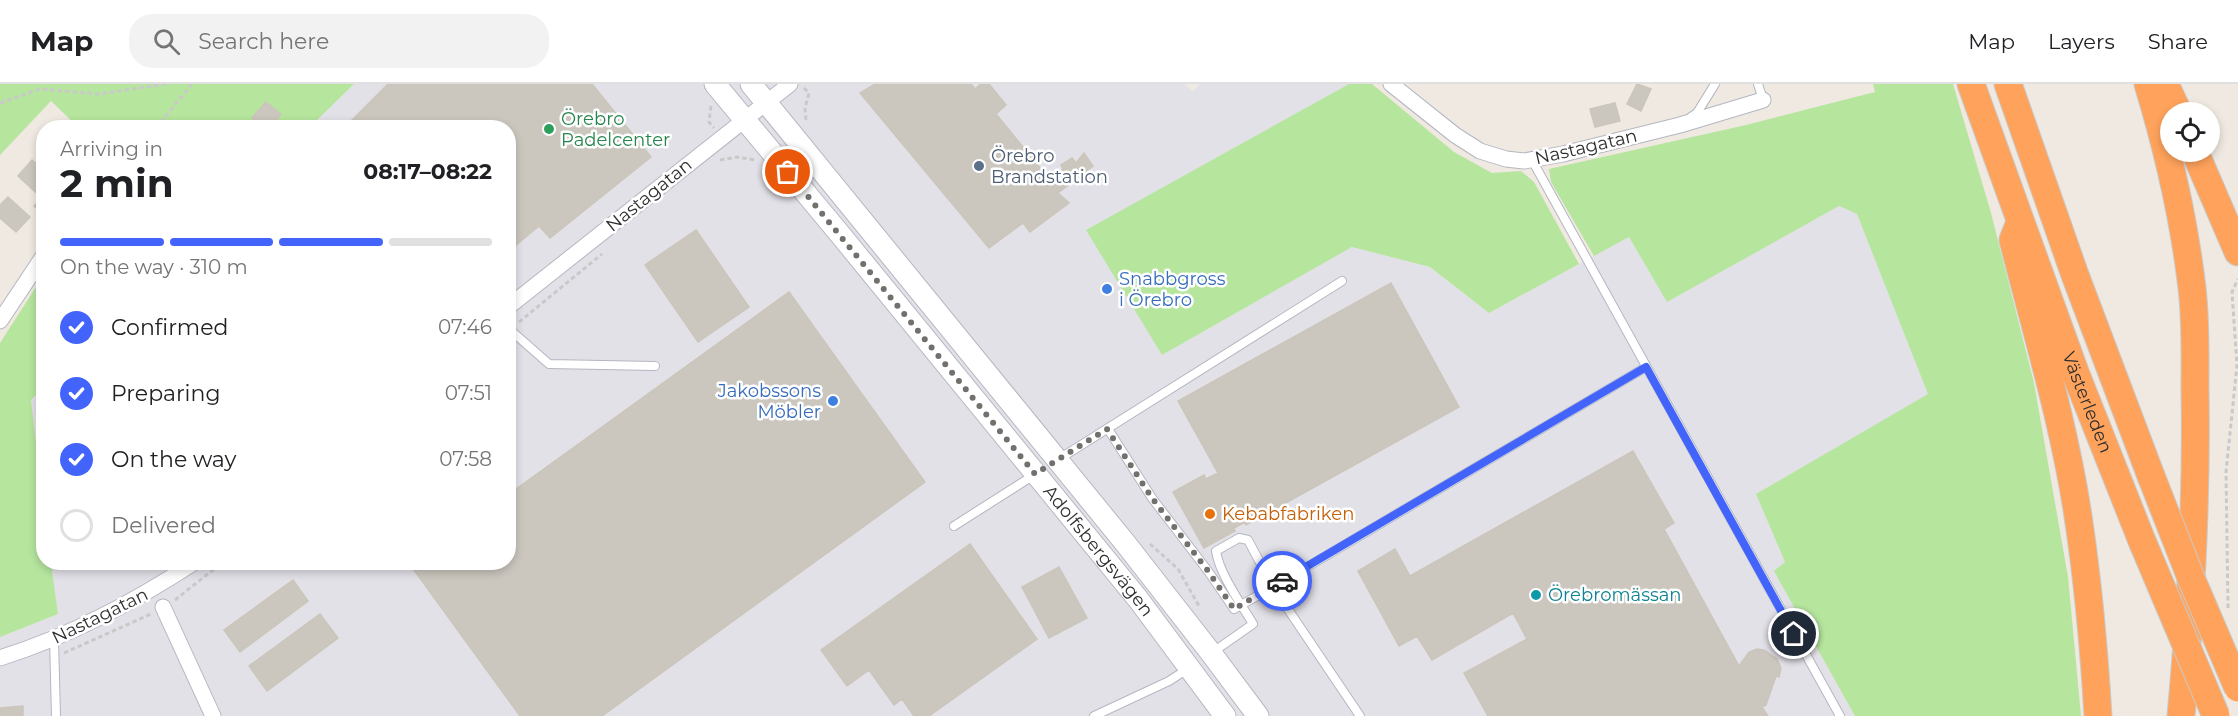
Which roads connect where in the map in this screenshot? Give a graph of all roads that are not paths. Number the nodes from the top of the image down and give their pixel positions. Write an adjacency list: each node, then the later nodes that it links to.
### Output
1 (715, 84): 14 (main road, Adolfsbergsvägen)
2 (751, 84): 13 (main road, Adolfsbergsvägen)
3 (790, 84): 13 (street, Nastagatan)
4 (1391, 84): 16 (street, Nastagatan)
5 (1714, 84): 15 (lane)
6 (1758, 84): 11 (lane)
7 (1971, 84): 18 (highway, Västerleden)
8 (2008, 84): 39 (highway, Västerleden, bridge)
9 (2148, 84): 48 (highway)
10 (2165, 84): 12 (highway)
11 (1763, 100): 15 (street, Nastagatan)
12 (2173, 102)
13 (766, 104): 14 (street, Nastagatan); 28 (main road, Adolfsbergsvägen)
14 (744, 120): 22 (street, Nastagatan); 29 (main road, Adolfsbergsvägen)
15 (1680, 125): 16 (street, Nastagatan)
16 (1532, 160): 26 (lane)
17 (2199, 162): 19 (highway)
18 (2020, 222): 47 (highway); 49 (highway, Västerleden, bridge)
19 (2238, 252)
20 (36, 267): 23 (street)
21 (1342, 281): 27 (lane)
22 (516, 301)
23 (0, 321)
24 (516, 334): 25 (lane)
25 (655, 366)
26 (1646, 367): 32 (lane); 46 (lane)
27 (1107, 429): 28 (lane); 33 (lane)
28 (1058, 460): 29 (main road); 36 (main road, Adolfsbergsvägen)
29 (1035, 474): 30 (lane); 38 (main road, Adolfsbergsvägen)
30 (954, 526)
31 (183, 570): 35 (street, Nastagatan)
32 (1273, 587): 33 (lane); 33 (lane); 45 (lane)
33 (1241, 604): 36 (lane)
34 (163, 607): 41 (street)
35 (54, 639): 37 (street, Nastagatan); 40 (lane)
36 (1211, 653): 38 (main road); 44 (main road, Adolfsbergsvägen)
37 (0, 658)
38 (1189, 667): 42 (lane); 43 (main road, Adolfsbergsvägen)
39 (2238, 688)
40 (56, 716)
41 (213, 716)
42 (1094, 716)
43 (1225, 716)
44 (1258, 716)
45 (1360, 716)
46 (1840, 716)
47 (2098, 716)
48 (2181, 716)
49 (2216, 716)

